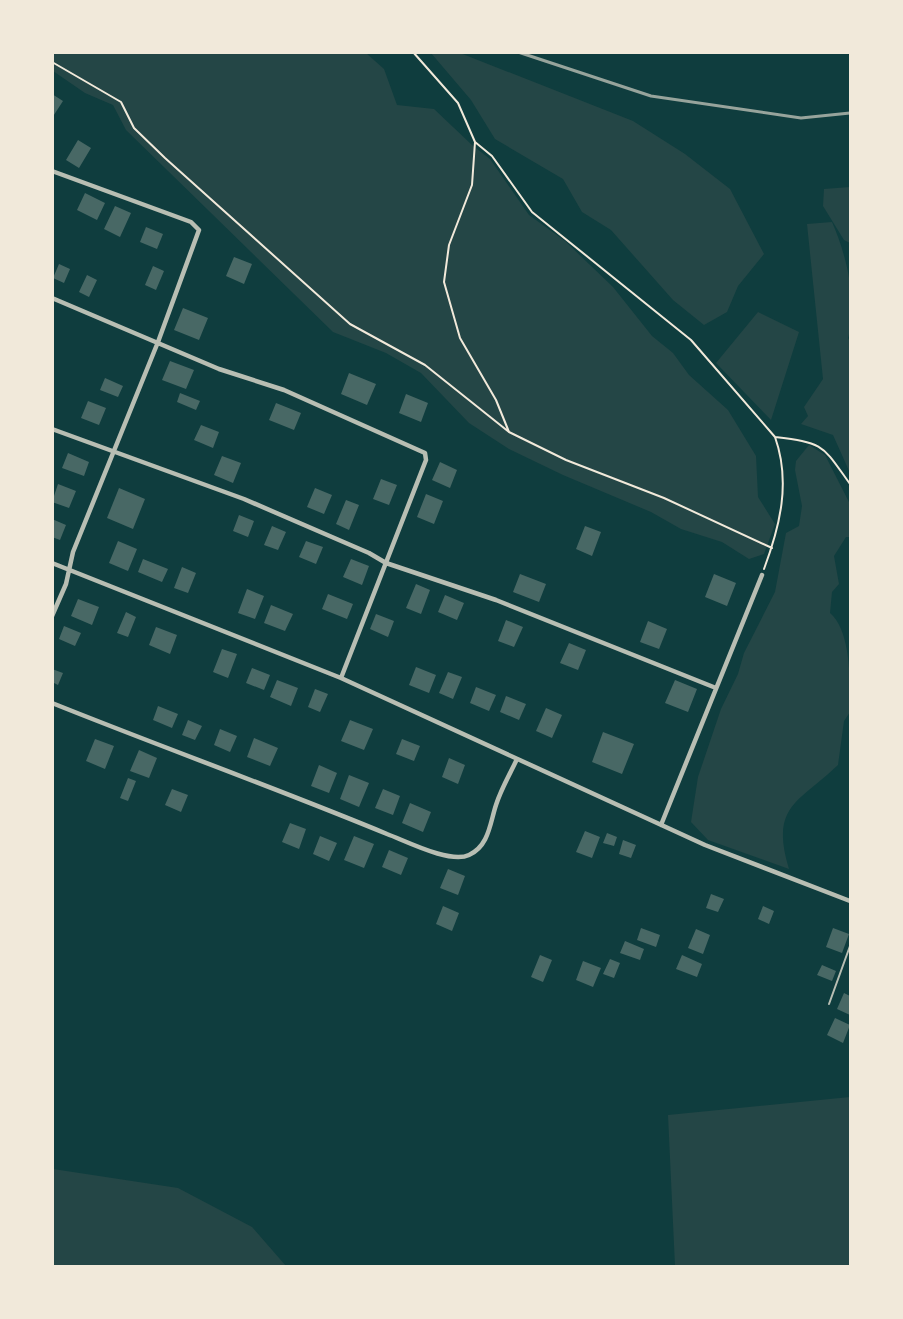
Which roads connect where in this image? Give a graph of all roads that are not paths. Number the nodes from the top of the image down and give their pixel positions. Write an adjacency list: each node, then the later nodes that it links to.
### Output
1 (52, 171): 3 (street)
2 (52, 298): 3 (street)
3 (158, 342): 5 (street); 7 (street)
4 (52, 429): 5 (street)
5 (114, 453): 7 (street); 8 (street)
6 (52, 563): 8 (street)
7 (386, 563): 11 (street); 12 (street)
8 (69, 570): 10 (street); 11 (street)
9 (762, 574): 12 (street)
10 (52, 616)
11 (341, 678): 14 (street)
12 (716, 688): 15 (street)
13 (52, 704): 14 (street)
14 (517, 759): 15 (street)
15 (661, 825): 16 (street)
16 (850, 901)
17 (850, 946): 18 (lane)
18 (829, 1004)

